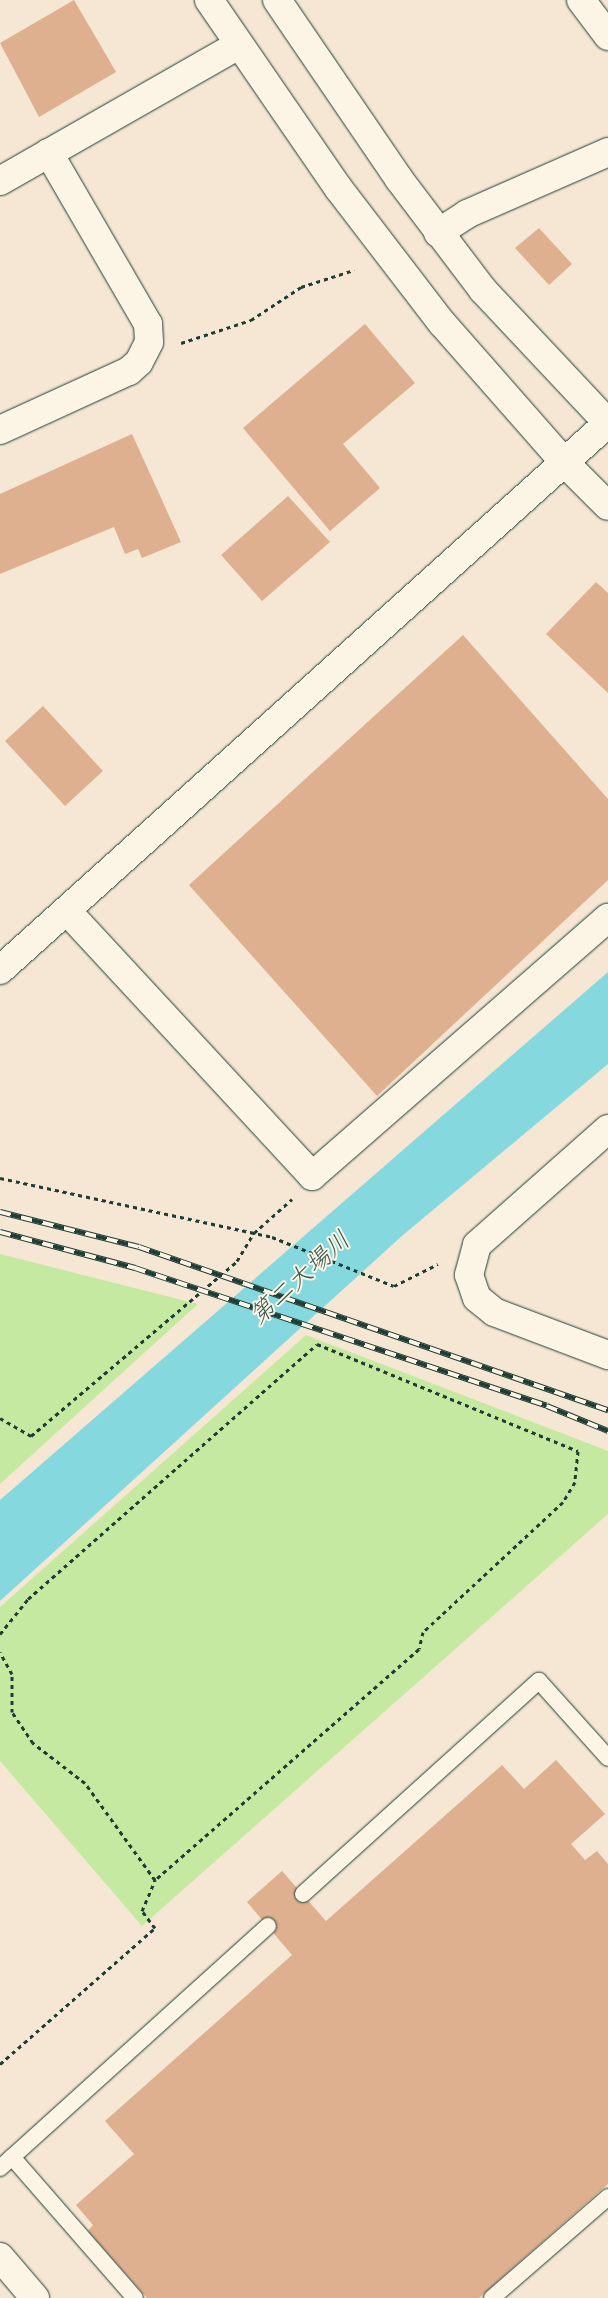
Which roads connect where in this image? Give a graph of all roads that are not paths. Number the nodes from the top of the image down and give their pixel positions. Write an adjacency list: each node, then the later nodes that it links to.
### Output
1 (209, 0): 5 (street)
2 (277, 0): 9 (street)
3 (588, 2): 4 (street)
4 (608, 36)
5 (237, 46): 7 (street); 12 (street)
6 (608, 152): 9 (street)
7 (49, 153): 8 (street); 11 (street)
8 (0, 181)
9 (438, 232): 10 (street)
10 (608, 423): 12 (street)
11 (0, 430)
12 (564, 462): 13 (street); 14 (street)
13 (608, 506)
14 (67, 911): 15 (street); 16 (street)
15 (608, 918)
16 (0, 970)
17 (608, 1129): 18 (street)
18 (608, 1354)
19 (608, 1758): 20 (lane)
20 (303, 1894)
21 (268, 1926): 22 (lane)
22 (6, 2163): 26 (lane)
23 (608, 2196): 27 (lane)
24 (0, 2257): 25 (street)
25 (36, 2298)
26 (135, 2298)
27 (492, 2298)

